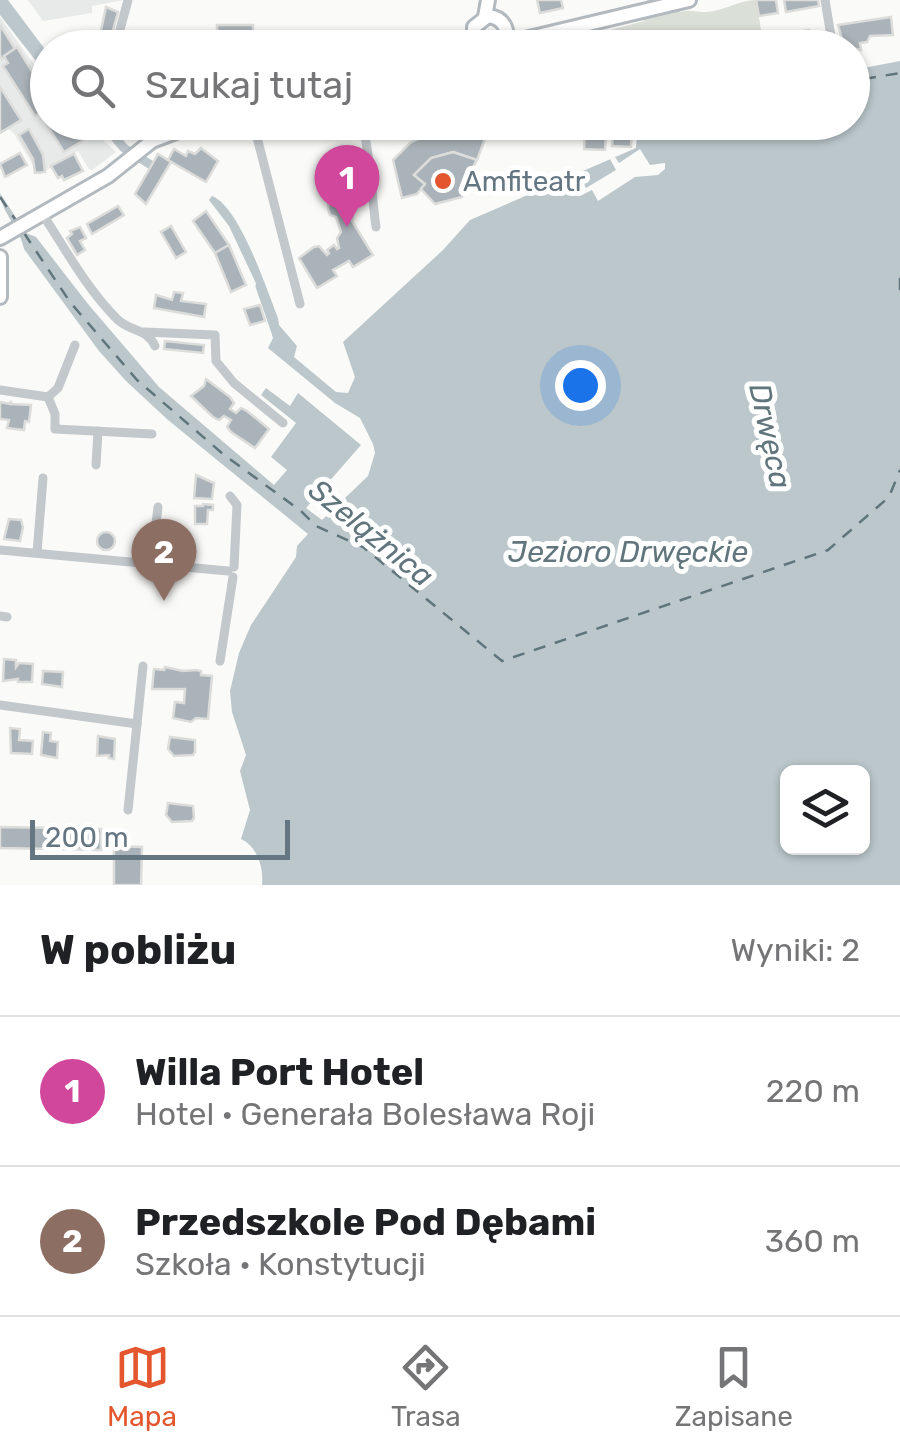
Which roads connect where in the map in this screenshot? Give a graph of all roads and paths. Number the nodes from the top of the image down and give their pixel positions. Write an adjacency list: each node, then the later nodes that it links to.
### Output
1 (128, 0): 6 (street)
2 (491, 0): 5 (main road)
3 (825, 0): 10 (street)
4 (682, 1): 9 (main road)
5 (490, 17): 7 (main road); 8 (main road)
6 (120, 30)
7 (474, 30)
8 (498, 30)
9 (566, 30)
10 (830, 30)
11 (258, 140): 19 (street)
12 (366, 140): 15 (street)
13 (152, 141): 14 (main road)
14 (40, 216): 16 (main road); 20 (street)
15 (376, 227)
16 (3, 236)
17 (0, 257): 18 (main road)
18 (0, 297)
19 (300, 304)
20 (144, 332): 22 (street); 25 (street)
21 (75, 344): 24 (street)
22 (155, 346)
23 (0, 390): 24 (street)
24 (48, 397): 26 (street)
25 (283, 423)
26 (98, 431): 27 (street); 28 (street)
27 (152, 434)
28 (96, 465)
29 (43, 478): 33 (street)
30 (230, 496): 35 (street)
31 (158, 507): 34 (street)
32 (0, 550): 33 (street)
33 (38, 553): 34 (street)
34 (151, 564): 35 (street)
35 (232, 572): 36 (street)
36 (220, 661)
37 (143, 666): 39 (street)
38 (0, 705): 39 (street)
39 (137, 724): 40 (street)
40 (128, 810)

